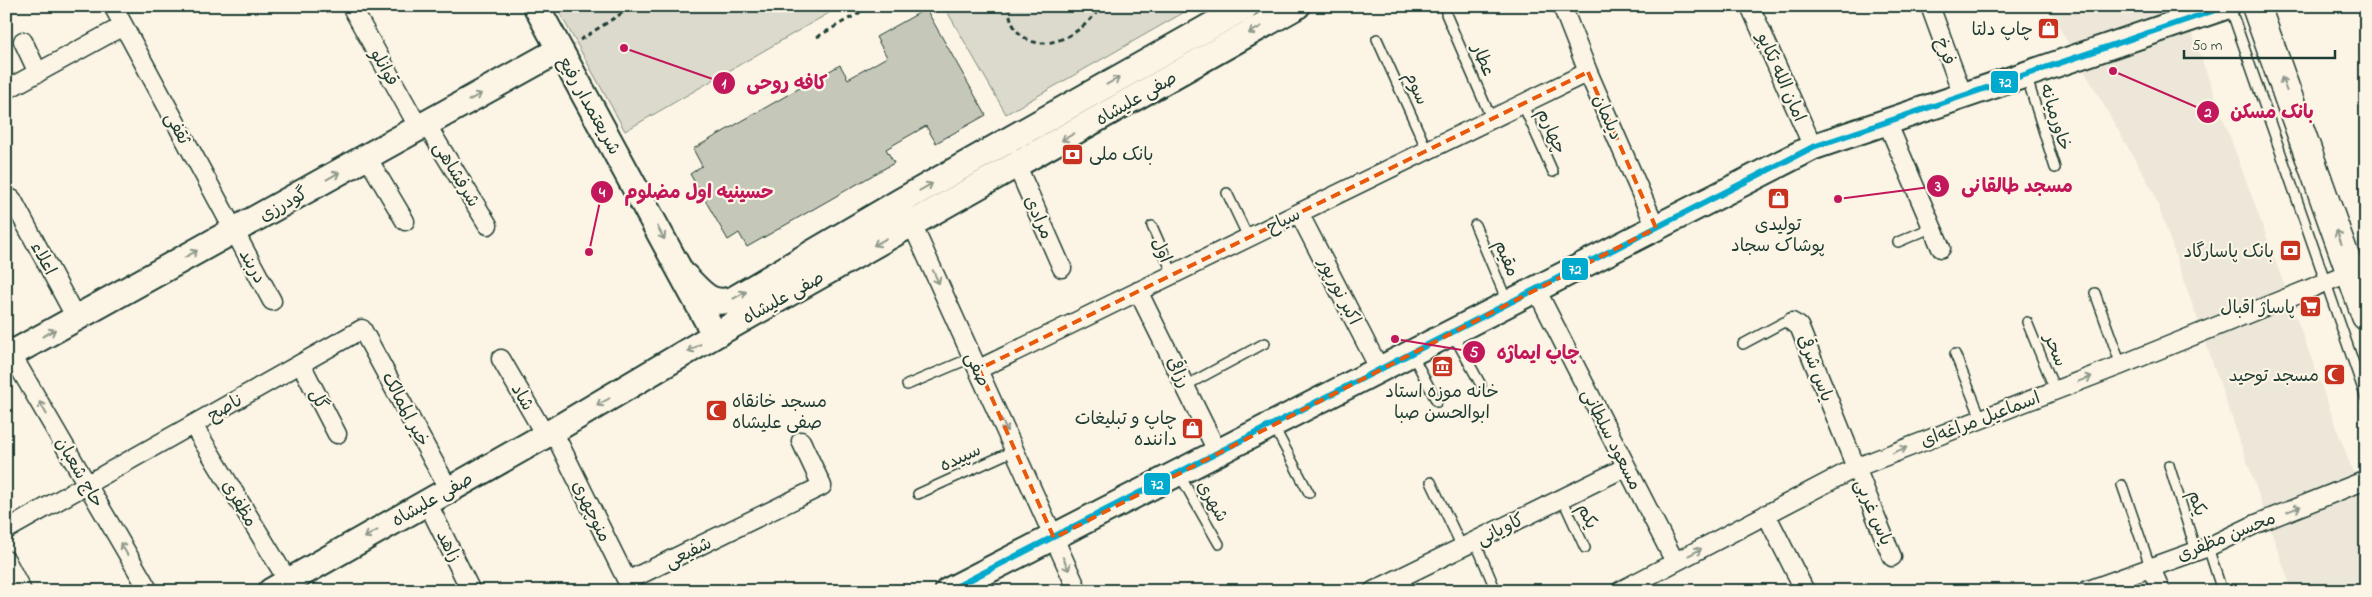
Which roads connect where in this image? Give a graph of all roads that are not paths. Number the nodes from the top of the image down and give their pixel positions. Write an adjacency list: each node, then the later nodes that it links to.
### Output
1 (113, 6): 12 (street, ثقفی)
2 (351, 6): 24 (street, قوانلو)
3 (536, 6): 15 (street, شریعتمدار رفیع)
4 (1246, 6): 33 (street, صفی علیشاه, one-way to 4)
5 (1297, 6): 28 (street, صفی علیشاه, one-way to 28)
6 (1562, 6): 16 (street, دیلمان)
7 (1750, 6): 25 (street, امان الله تکاپو)
8 (1930, 6): 20 (street, فرخ)
9 (2228, 6): 18 (street); 50 (lane)
10 (2256, 6): 47 (main road, one-way to 10)
11 (1446, 14): 22 (lane, عطار)
12 (123, 26): 17 (street); 42 (street, ثقفی)
13 (1377, 39): 26 (lane, سوم)
14 (23, 41): 17 (street)
15 (559, 50): 24 (street, گودرزی, one-way to 15); 49 (street, شریعتمدار رفیع, one-way to 49)
16 (1588, 72): 21 (street, سیاح); 41 (street, دیلمان)
17 (38, 73): 19 (street)
18 (2026, 74): 20 (street); 29 (lane, خاورمیانه)
19 (6, 90)
20 (1962, 96): 23 (street)
21 (1522, 103): 22 (street, سیاح); 30 (lane, چهارم)
22 (1491, 118): 26 (street, سیاح)
23 (1887, 122): 25 (street); 40 (street)
24 (423, 126): 27 (street, گودرزی); 37 (street, شرفشاهی)
25 (1813, 147): 41 (street)
26 (1427, 150): 34 (street, سیاح)
27 (367, 157): 35 (street); 42 (street, گودرزی, one-way to 27)
28 (1017, 166): 36 (street, صفی علیشاه); 46 (street, مرادی)
29 (2055, 168)
30 (1553, 172)
31 (1227, 193): 43 (lane)
32 (12, 199): 57 (street, اعلاء)
33 (901, 201): 36 (street, صفی); 49 (street, صفی علیشاه, one-way to 33)
34 (1299, 212): 43 (street, سیاح); 72 (street, اکبر نورپور)
35 (405, 221)
36 (912, 224): 62 (street, صفی علیشاه, one-way to 62); 69 (street, صفی, one-way to 69)
37 (488, 225)
38 (1475, 225): 55 (lane, مقیم)
39 (1152, 226): 48 (lane, اول)
40 (1934, 227): 44 (lane); 45 (street)
41 (1656, 228): 51 (street)
42 (234, 231): 54 (street, دربند); 57 (street, گودرزی, one-way to 42)
43 (1248, 237): 48 (street, سیاح)
44 (1898, 242)
45 (1941, 248)
46 (1062, 268)
47 (2351, 272): 50 (street, اسماعیل مراغه‌ای); 56 (main road)
48 (1173, 274): 52 (street, سیاح)
49 (685, 276): 62 (street, شریعتمدار رفیع)
50 (2325, 282): 71 (street, اسماعیل مراغه‌ای); 77 (lane)
51 (1536, 289): 55 (street); 88 (street, مسعود سلطانی)
52 (1138, 291): 69 (street, سیاح); 75 (street, رزاقی)
53 (2095, 293): 71 (lane)
54 (272, 301)
55 (1508, 304): 61 (street)
56 (2366, 316)
57 (76, 318): 65 (street, گودرزی, one-way to 57)
58 (1792, 322): 64 (lane, یاس شرقی); 89 (street, یاس شرقی)
59 (2027, 322): 76 (lane, سحر)
60 (362, 329): 70 (street, ناصح); 95 (street, خیر الممالک)
61 (1452, 333): 66 (street); 74 (lane)
62 (715, 335): 82 (street, صفی علیشاه, one-way to 82)
63 (1265, 344): 75 (lane)
64 (1743, 344)
65 (8, 352): 93 (street, حاج شعبان, one-way to 65)
66 (1412, 353): 72 (street); 78 (lane)
67 (1955, 354): 79 (lane)
68 (501, 359): 82 (street, شاد)
69 (976, 363): 73 (lane); 85 (street, صفی, one-way to 85)
70 (301, 364): 80 (street, ناصح); 83 (street, گل)
71 (2121, 365): 76 (street, اسماعیل مراغه‌ای, one-way to 71)
72 (1380, 370): 81 (street)
73 (907, 385)
74 (1480, 385)
75 (1185, 386): 86 (street, رزاقی)
76 (2055, 390): 79 (street, اسماعیل مراغه‌ای)
77 (2366, 398)
78 (1437, 402)
79 (1981, 418): 89 (street, اسماعیل مراغه‌ای, one-way to 79)
80 (193, 425): 93 (street, ناصح); 112 (street, مظفری)
81 (1273, 425): 86 (street); 96 (lane)
82 (549, 433): 95 (street, صفی علیشاه); 113 (street, منوچهری)
83 (337, 434)
84 (801, 441): 113 (street, شفیعی)
85 (1015, 450): 97 (lane, سپیده); 102 (street, صفی)
86 (1218, 453): 90 (street)
87 (2169, 465): 106 (lane, یکم)
88 (1626, 467): 98 (street, کاویانی); 109 (street, مسعود سلطانی)
89 (1855, 468): 100 (street, اسماعیل مراغه‌ای); 107 (street, یاس غربی)
90 (1178, 474): 102 (street); 103 (lane, شهری)
91 (2366, 480): 106 (street, محسن مظفری, one-way to 91)
92 (1431, 482): 104 (lane)
93 (87, 485): 101 (street, ناصح); 115 (street, حاج شعبان, one-way to 93)
94 (2122, 485): 110 (lane)
95 (449, 490): 99 (street, صفی علیشاه)
96 (1308, 493)
97 (918, 494)
98 (1562, 498): 104 (street, کاویانی); 105 (lane, یکم)
99 (427, 502): 112 (street, صفی علیشاه, one-way to 112); 116 (street, زاهد)
100 (1766, 514): 109 (street, اسماعیل مراغه‌ای, one-way to 100); 122 (street)
101 (6, 530)
102 (1054, 538): 117 (street); 118 (street, صفی, one-way to 118)
103 (1219, 544)
104 (1469, 544): 111 (street, کاویانی); 120 (lane)
105 (1585, 548)
106 (2202, 549): 110 (street, محسن مظفری); 125 (lane, یکم)
107 (1892, 557)
108 (6, 560): 114 (street)
109 (1675, 562): 121 (street, اسماعیل مراغه‌ای)
110 (2150, 566): 123 (street, محسن مظفری); 124 (street)
111 (1406, 584): 119 (street, کاویانی)
112 (279, 586)
113 (629, 586)
114 (22, 591)
115 (149, 591)
116 (471, 591)
117 (948, 591)
118 (1078, 591)
119 (1373, 591)
120 (1496, 591)
121 (1620, 591)
122 (1805, 591)
123 (2086, 591)
124 (2161, 591)
125 (2222, 591)

